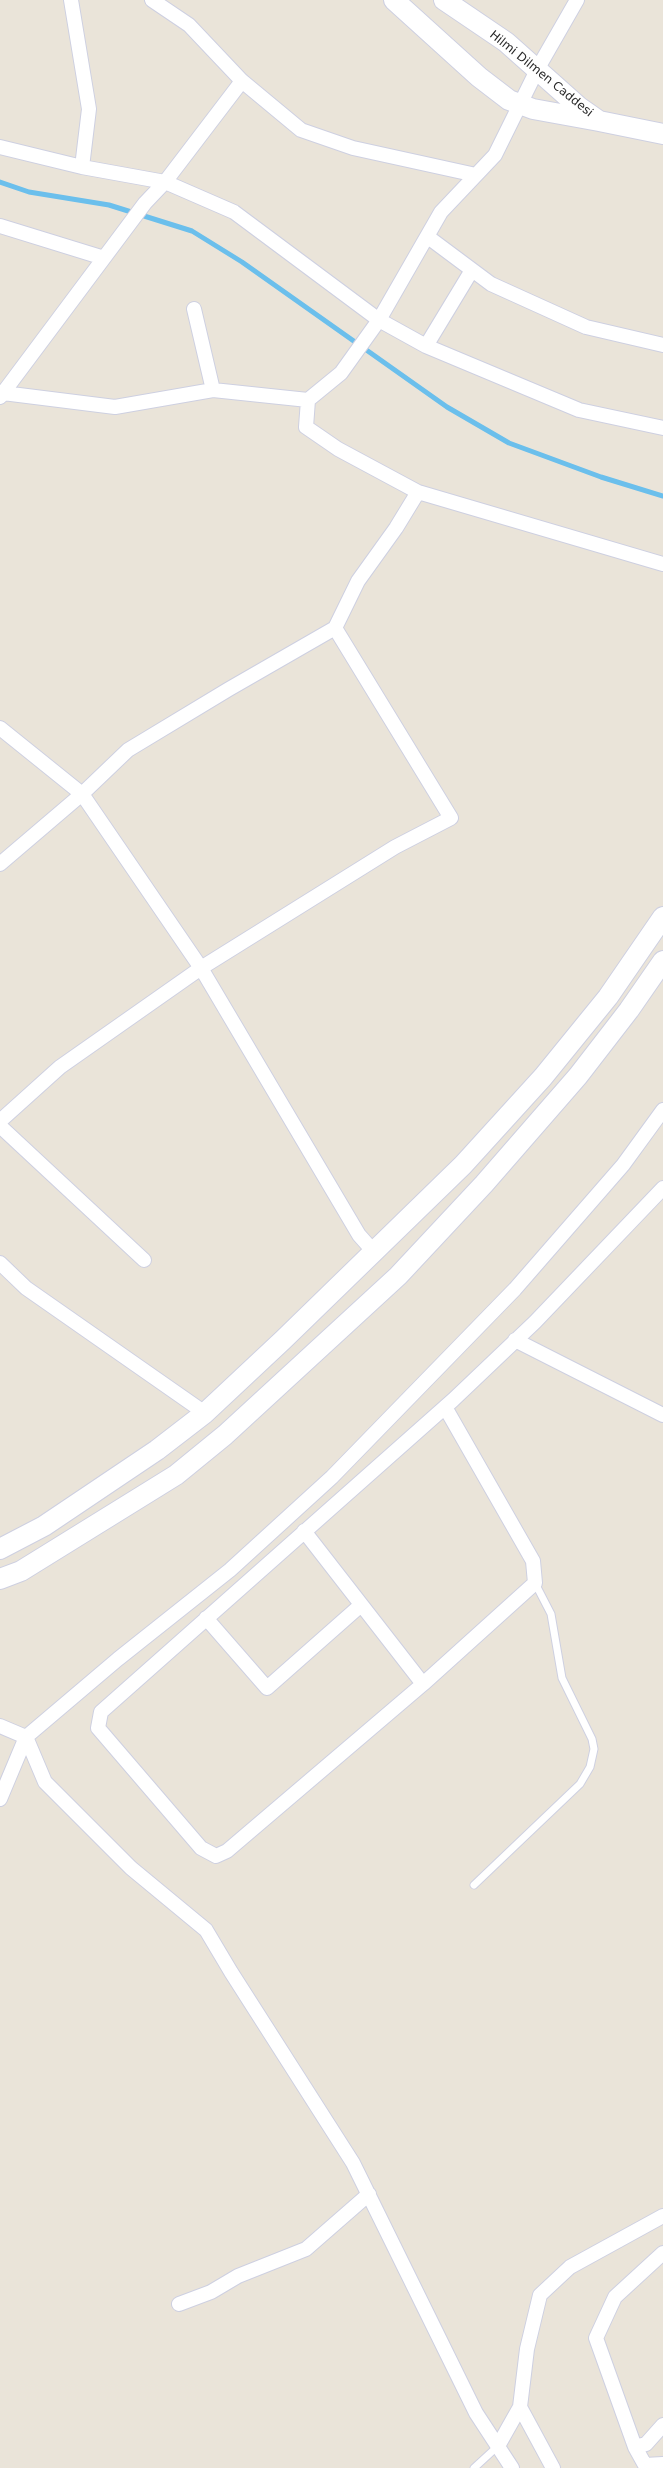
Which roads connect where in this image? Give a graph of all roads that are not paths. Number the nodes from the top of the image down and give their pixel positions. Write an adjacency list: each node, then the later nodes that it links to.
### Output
1 (71, 0): 12 (street)
2 (152, 0): 7 (street)
3 (394, 0): 8 (street, Hilmi Dilmen Caddesi)
4 (444, 0): 6 (street, Hilmi Dilmen Caddesi)
5 (577, 0): 6 (street)
6 (538, 68): 8 (street); 9 (street, Hilmi Dilmen Caddesi)
7 (242, 81): 13 (street); 14 (street)
8 (519, 105): 9 (street, Hilmi Dilmen Caddesi); 13 (street)
9 (599, 121): 10 (street, Hilmi Dilmen Caddesi)
10 (663, 134)
11 (0, 147): 12 (street)
12 (82, 167): 14 (street)
13 (476, 175): 16 (street)
14 (166, 182): 17 (street); 20 (street)
15 (0, 226): 17 (street)
16 (428, 237): 18 (street); 20 (street)
17 (104, 258): 24 (street)
18 (472, 270): 21 (street); 22 (street)
19 (194, 309): 23 (street)
20 (379, 320): 22 (street); 25 (street)
21 (663, 345)
22 (426, 346): 26 (street)
23 (214, 390): 24 (street); 25 (street)
24 (2, 395)
25 (308, 400): 27 (street)
26 (663, 428)
27 (418, 492): 28 (street); 29 (street)
28 (663, 564)
29 (335, 628): 31 (street); 35 (street)
30 (0, 728): 31 (street)
31 (82, 794): 32 (street); 35 (street)
32 (0, 864)
33 (663, 917): 40 (street)
34 (663, 961): 47 (street)
35 (201, 968): 37 (street); 40 (street)
36 (663, 1110): 56 (street)
37 (0, 1121)
38 (0, 1126): 41 (street)
39 (663, 1188): 43 (street)
40 (375, 1252): 45 (street)
41 (144, 1260)
42 (0, 1263): 45 (street)
43 (515, 1340): 44 (street); 46 (street)
44 (445, 1407): 48 (street); 51 (street)
45 (205, 1413): 47 (street); 49 (street)
46 (663, 1415)
47 (225, 1435): 50 (street)
48 (304, 1531): 52 (street); 53 (street)
49 (0, 1549)
50 (0, 1579)
51 (535, 1583): 54 (street); 58 (lane)
52 (361, 1604): 53 (street); 54 (street)
53 (206, 1618): 54 (street)
54 (423, 1684)
55 (0, 1726): 56 (street)
56 (26, 1737): 57 (street); 59 (street)
57 (0, 1800)
58 (474, 1885)
59 (369, 2194): 62 (street); 65 (street)
60 (663, 2216): 63 (street)
61 (663, 2253): 66 (street)
62 (178, 2304)
63 (520, 2407): 65 (street); 70 (street)
64 (663, 2425): 66 (street)
65 (498, 2446): 68 (lane); 69 (street)
66 (635, 2447): 67 (street)
67 (663, 2464)
68 (474, 2468)
69 (512, 2468)
70 (553, 2468)

